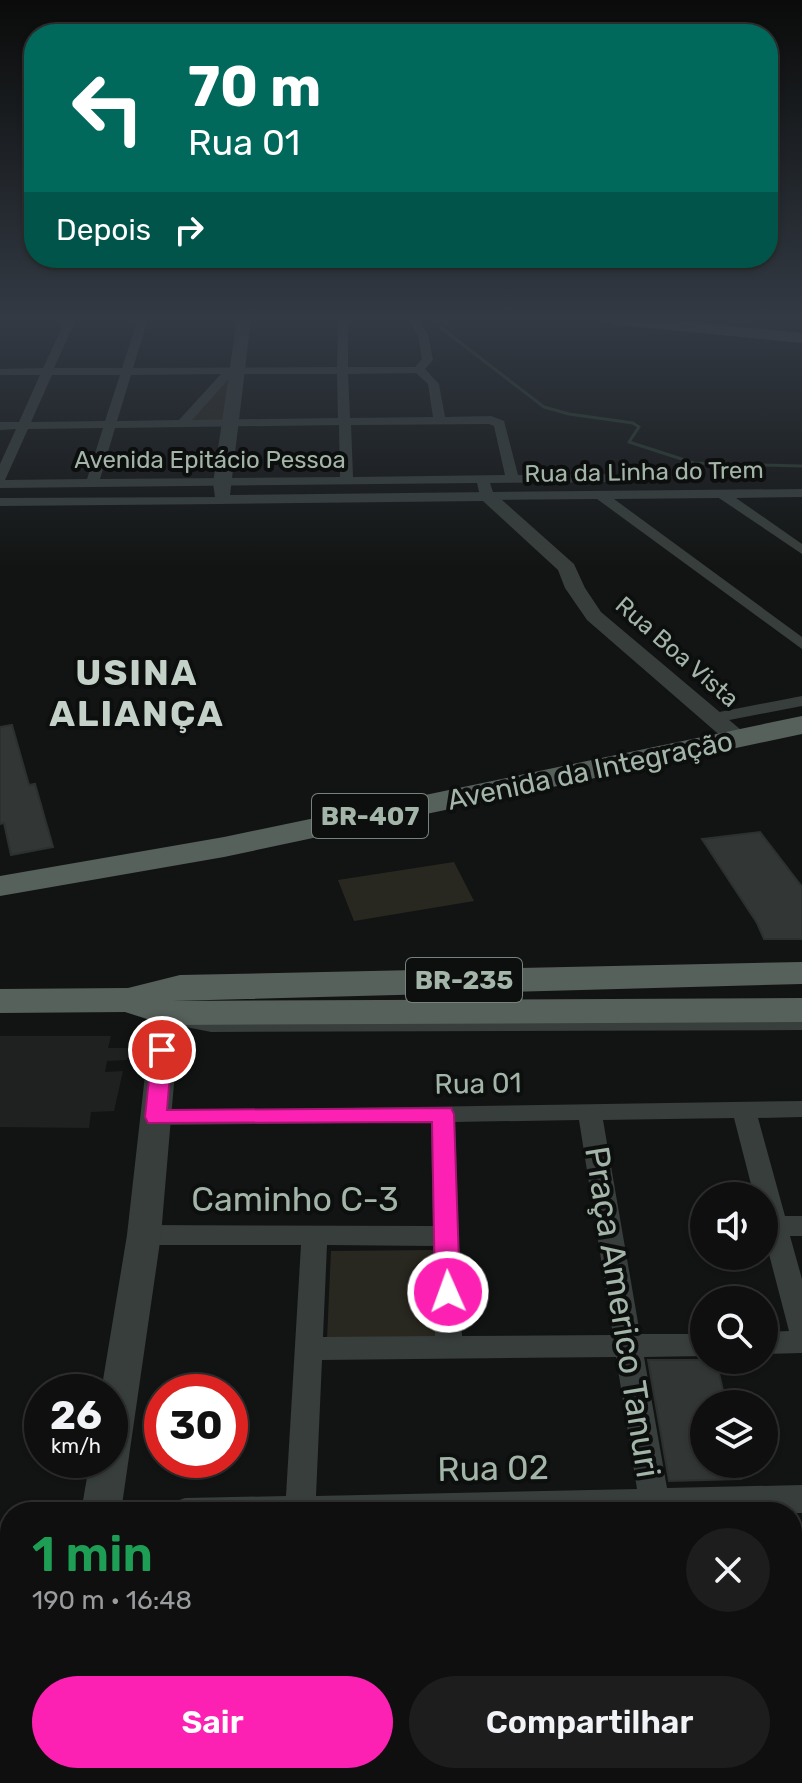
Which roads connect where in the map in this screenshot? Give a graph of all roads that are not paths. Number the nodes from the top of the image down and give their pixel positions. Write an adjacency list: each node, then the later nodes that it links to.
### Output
1 (36, 402): 13 (street)
2 (115, 402): 10 (street)
3 (203, 402): 11 (street)
4 (233, 402): 9 (street)
5 (345, 402): 8 (street)
6 (438, 402): 7 (street)
7 (439, 420): 8 (street); 14 (street)
8 (346, 421): 9 (street); 17 (street)
9 (231, 423): 11 (street); 20 (street)
10 (108, 424): 11 (street); 13 (street); 18 (street)
11 (182, 424)
12 (0, 426): 13 (street)
13 (26, 426): 16 (street)
14 (512, 478): 15 (street, Avenida Epitácio Pessoa); 19 (street, Avenida Epitácio Pessoa)
15 (613, 478)
16 (0, 481): 18 (street, Avenida Epitácio Pessoa)
17 (347, 481): 19 (street, Avenida Epitácio Pessoa); 20 (street, Avenida Epitácio Pessoa)
18 (92, 483): 20 (street, Avenida Epitácio Pessoa)
19 (485, 488): 20 (street); 23 (street, Rua da Linha do Trem); 28 (street, Rua Boa Vista)
20 (222, 491): 24 (street)
21 (721, 493): 22 (street, Rua da Linha do Trem); 23 (street, Rua da Linha do Trem); 25 (street)
22 (802, 493)
23 (599, 494): 26 (street)
24 (0, 502)
25 (802, 550)
26 (802, 644)
27 (802, 701): 28 (street)
28 (714, 718): 30 (street, Rua Boa Vista)
29 (802, 725): 30 (highway, Avenida da Integração / BR-407)
30 (739, 740): 31 (highway, Avenida da Integração / BR-407)
31 (0, 886)
32 (802, 973): 33 (highway, BR-235)
33 (128, 1000): 34 (highway, BR-235); 36 (highway)
34 (0, 1001)
35 (802, 1010): 36 (highway, BR-235)
36 (166, 1013): 37 (street); 42 (street)
37 (802, 1023)
38 (802, 1109): 39 (street, Rua 01)
39 (744, 1110): 40 (street, Rua 01); 43 (street)
40 (590, 1112): 41 (street, Rua 01); 54 (street, Praça Americo Tanuri)
41 (443, 1114): 42 (street, Rua 01); 48 (street)
42 (156, 1117): 46 (street)
43 (763, 1182)
44 (778, 1226): 45 (street)
45 (802, 1226)
46 (144, 1235): 47 (street, Caminho C-3); 57 (street)
47 (315, 1235): 48 (street, Caminho C-3); 56 (street)
48 (446, 1236): 55 (street)
49 (778, 1241): 50 (street)
50 (802, 1330)
51 (802, 1342): 52 (street)
52 (778, 1343)
53 (690, 1345): 54 (street)
54 (628, 1347): 55 (street); 62 (street, Praça Americo Tanuri)
55 (449, 1348): 56 (street)
56 (308, 1349): 61 (street)
57 (123, 1374)
58 (107, 1478): 60 (street)
59 (802, 1499): 63 (street, Rua 02)
60 (103, 1502)
61 (300, 1502)
62 (654, 1502)
63 (753, 1502)

